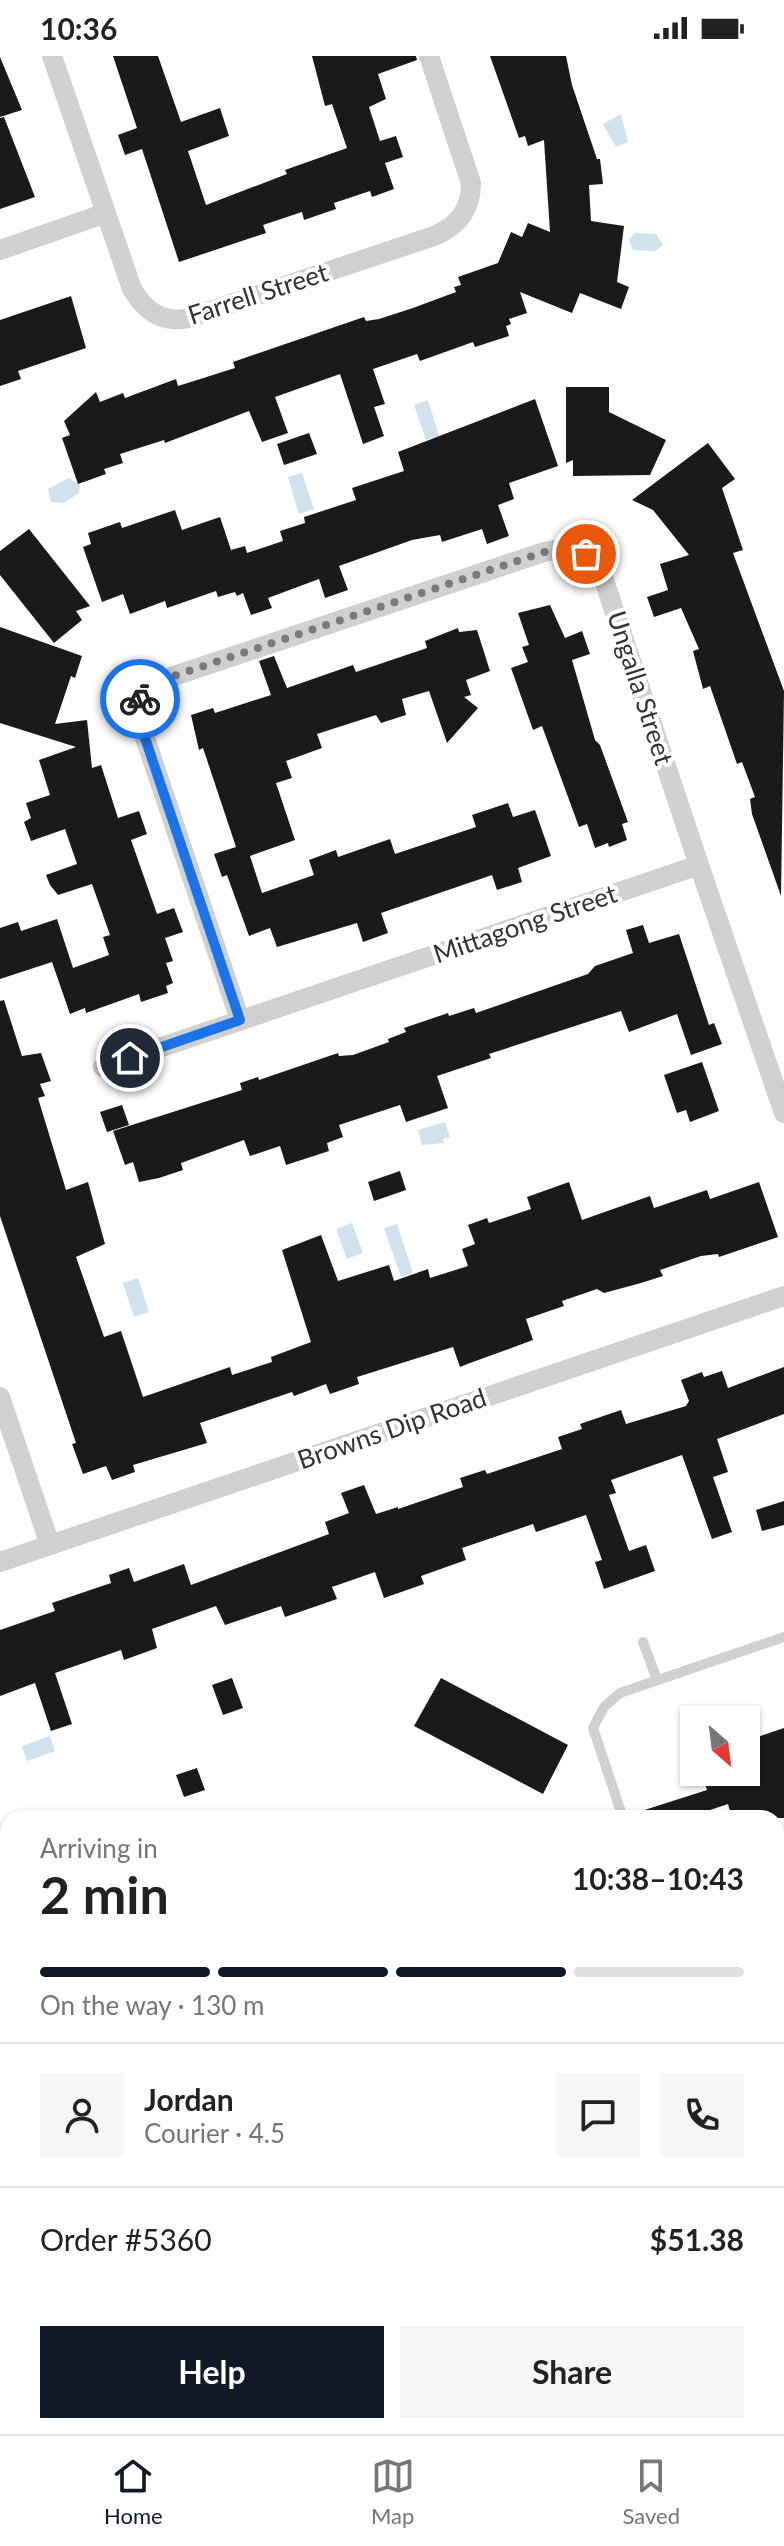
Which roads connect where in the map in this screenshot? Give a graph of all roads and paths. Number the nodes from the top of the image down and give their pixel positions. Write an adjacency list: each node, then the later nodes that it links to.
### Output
1 (52, 56): 3 (street, Farrell Street)
2 (429, 56): 3 (street, Farrell Street)
3 (106, 213): 4 (street)
4 (0, 250)
5 (699, 865): 6 (street, Mittagong Street); 6 (street, Ungalla Street); 8 (street)
6 (240, 1020): 7 (street, Mittagong Street)
7 (103, 1067)
8 (784, 1113)
9 (784, 1296): 11 (street, Browns Dip Road)
10 (0, 1397): 11 (street)
11 (50, 1545): 12 (street, Browns Dip Road)
12 (0, 1562)
13 (784, 1637): 15 (lane)
14 (643, 1642): 15 (lane)
15 (657, 1680): 16 (lane)
16 (620, 1810)

